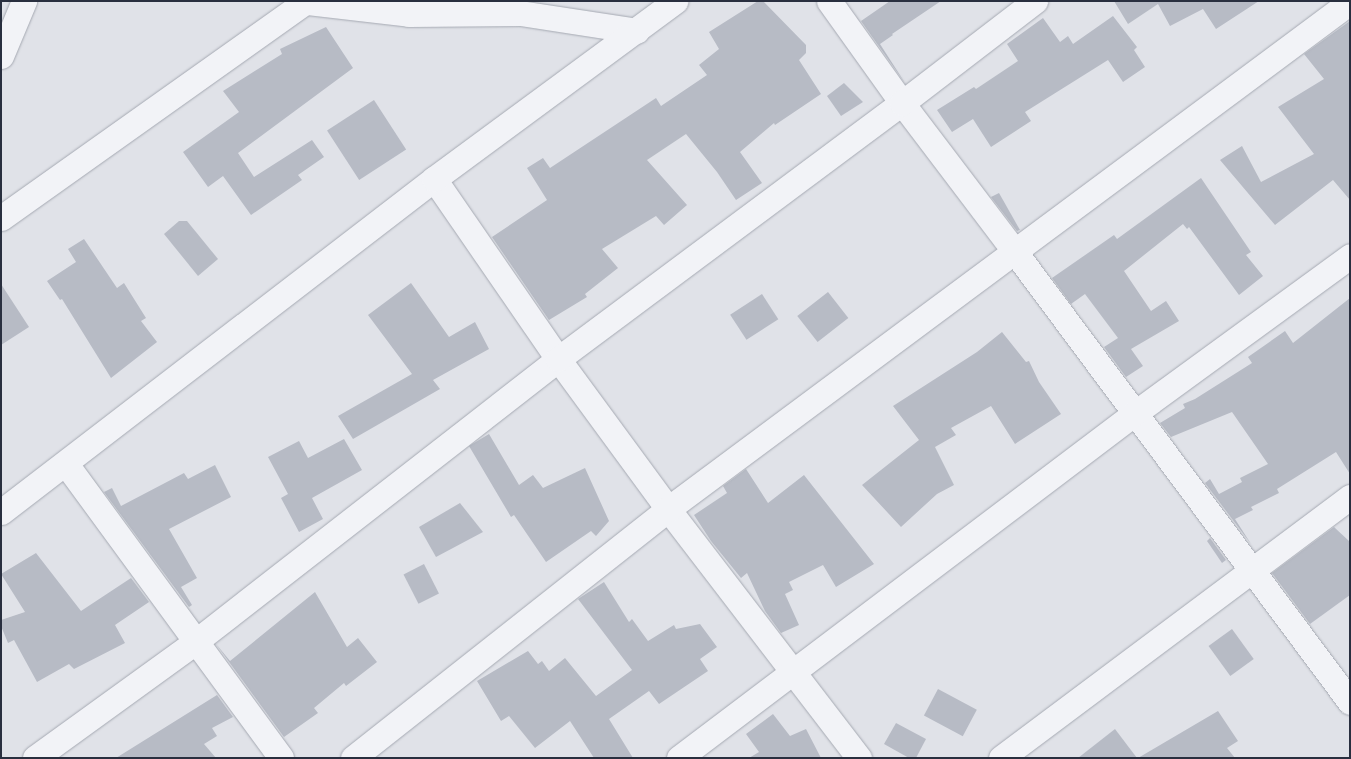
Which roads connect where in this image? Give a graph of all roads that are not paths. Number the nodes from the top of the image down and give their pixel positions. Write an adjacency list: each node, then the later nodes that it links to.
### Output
1 (24, 1): 8 (street)
2 (675, 1): 7 (street)
3 (829, 1): 9 (street)
4 (1035, 1): 9 (street)
5 (303, 2): 7 (street); 11 (street)
6 (1350, 2): 12 (street)
7 (637, 31): 10 (street)
8 (1, 56)
9 (902, 103): 12 (street); 14 (street)
10 (434, 179): 14 (street); 16 (street)
11 (1, 218)
12 (1015, 252): 15 (street); 18 (street)
13 (1350, 256): 15 (street)
14 (558, 359): 18 (street); 21 (street)
15 (1135, 413): 20 (street); 22 (street)
16 (66, 464): 19 (street); 21 (street)
17 (1350, 497): 20 (street)
18 (668, 509): 22 (street); 26 (street)
19 (1, 512)
20 (1252, 571): 23 (street); 29 (street)
21 (195, 642): 24 (street); 25 (street)
22 (792, 672): 27 (street); 28 (street)
23 (1350, 702)
24 (35, 758)
25 (281, 758)
26 (353, 758)
27 (679, 758)
28 (859, 758)
29 (1001, 758)

